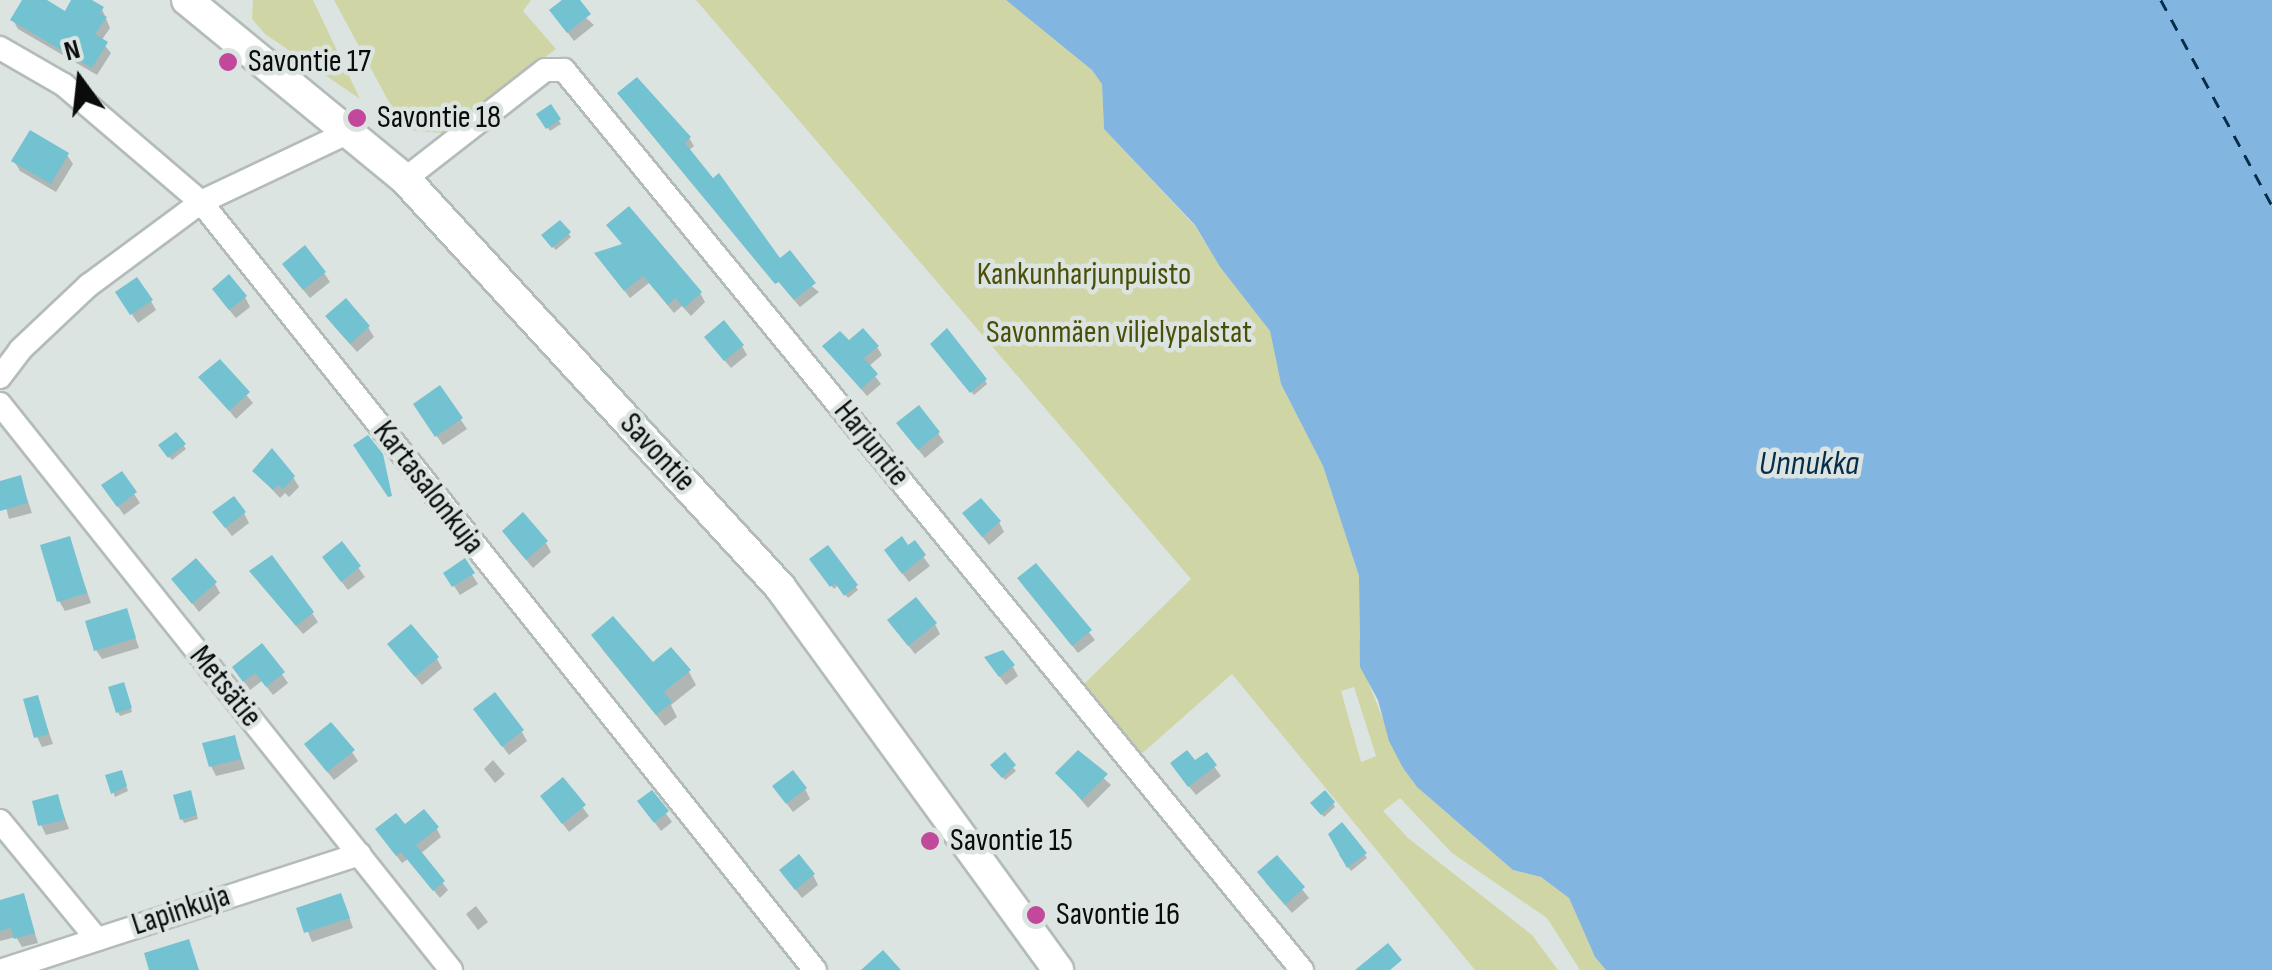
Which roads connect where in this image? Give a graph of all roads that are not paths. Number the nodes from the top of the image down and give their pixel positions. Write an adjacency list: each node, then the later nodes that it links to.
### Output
1 (200, 4): 3 (street, Savontie)
2 (0, 48): 5 (street, Kartasalonkuja)
3 (350, 132): 4 (street, Savontie); 5 (street)
4 (405, 179): 14 (street, Savontie); 15 (street, Harjuntie)
5 (201, 202): 6 (street); 13 (street, Kartasalonkuja)
6 (0, 376)
7 (0, 404): 9 (street, Metsätie)
8 (0, 821): 10 (street)
9 (360, 854): 10 (street, Lapinkuja); 12 (street, Metsätie)
10 (97, 938): 11 (street, Lapinkuja)
11 (3, 970)
12 (451, 970)
13 (815, 970)
14 (1058, 970)
15 (1302, 970)

